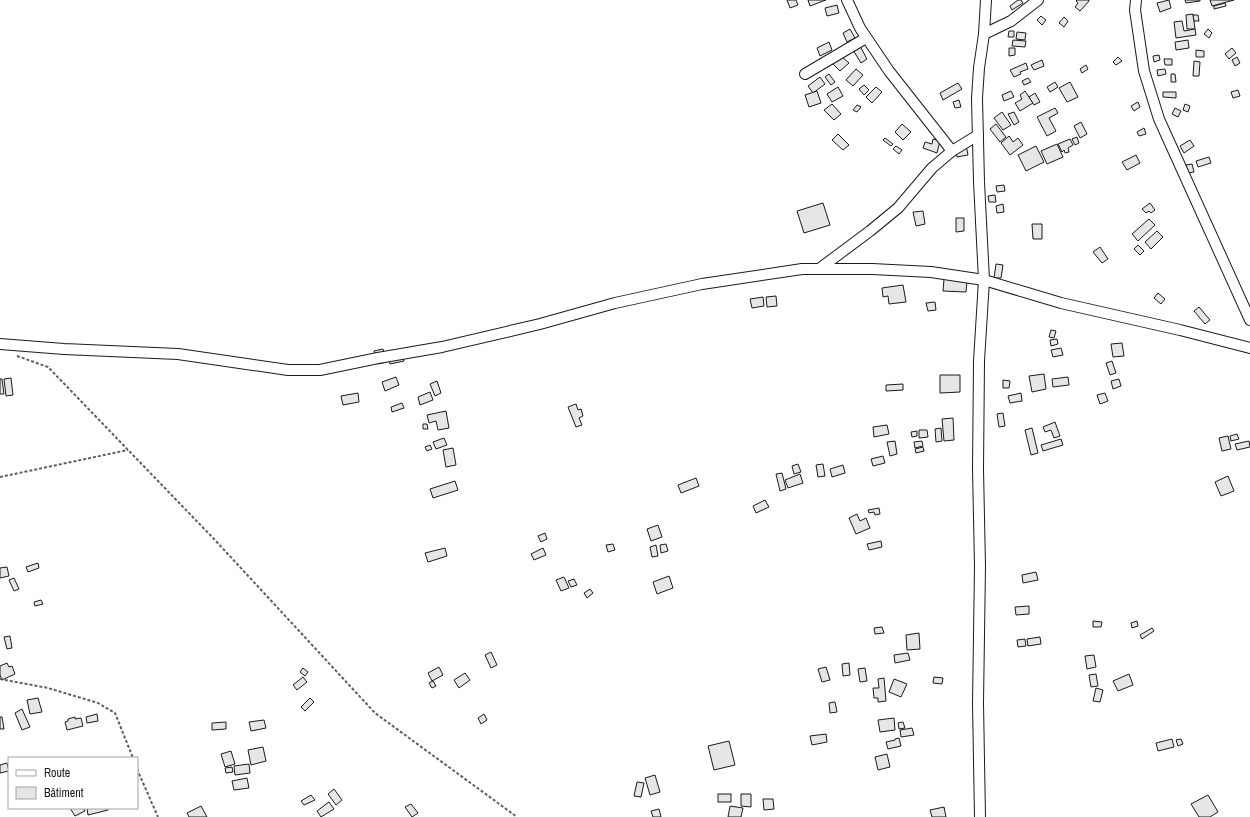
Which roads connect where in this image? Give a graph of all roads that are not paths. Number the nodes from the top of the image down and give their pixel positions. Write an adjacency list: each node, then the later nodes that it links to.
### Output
1 (847, 0): 6 (street)
2 (986, 0): 5 (street)
3 (1038, 0): 5 (street)
4 (1136, 0): 12 (street)
5 (984, 34): 8 (street)
6 (866, 38): 7 (street); 9 (street)
7 (805, 74)
8 (978, 135): 9 (street); 11 (street)
9 (952, 151): 10 (street)
10 (819, 269): 11 (street); 13 (street)
11 (984, 280): 14 (street); 15 (street)
12 (1250, 320)
13 (0, 344)
14 (1250, 348)
15 (980, 817)

